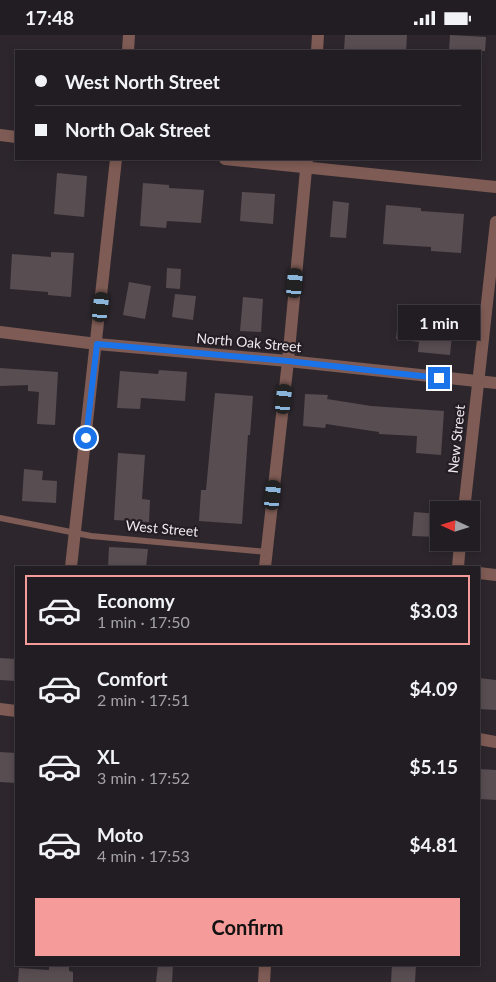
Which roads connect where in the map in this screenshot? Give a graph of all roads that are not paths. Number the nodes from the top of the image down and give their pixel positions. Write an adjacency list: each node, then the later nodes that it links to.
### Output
1 (129, 35): 3 (street)
2 (318, 35): 4 (street)
3 (128, 50)
4 (317, 50)
5 (0, 135): 6 (street)
6 (15, 137)
7 (116, 160): 13 (street)
8 (246, 160): 9 (street)
9 (307, 163): 10 (street); 14 (street)
10 (496, 187)
11 (496, 221): 15 (street, New Street)
12 (0, 332): 13 (street, North Oak Street)
13 (97, 344): 14 (street, North Oak Street); 19 (street)
14 (288, 361): 15 (street, North Oak Street); 21 (street)
15 (477, 382): 16 (street, North Oak Street); 17 (street, New Street)
16 (496, 383)
17 (465, 501)
18 (0, 518): 19 (lane, West Street)
19 (74, 532): 21 (lane, West Street); 22 (street)
20 (459, 551): 24 (street)
21 (267, 552): 23 (street)
22 (71, 566)
23 (265, 566)
24 (458, 566)
25 (480, 573): 26 (street)
26 (496, 575)
27 (0, 709): 28 (street)
28 (15, 711)
29 (480, 739): 30 (street)
30 (496, 742)
31 (265, 966): 32 (street)
32 (264, 982)

